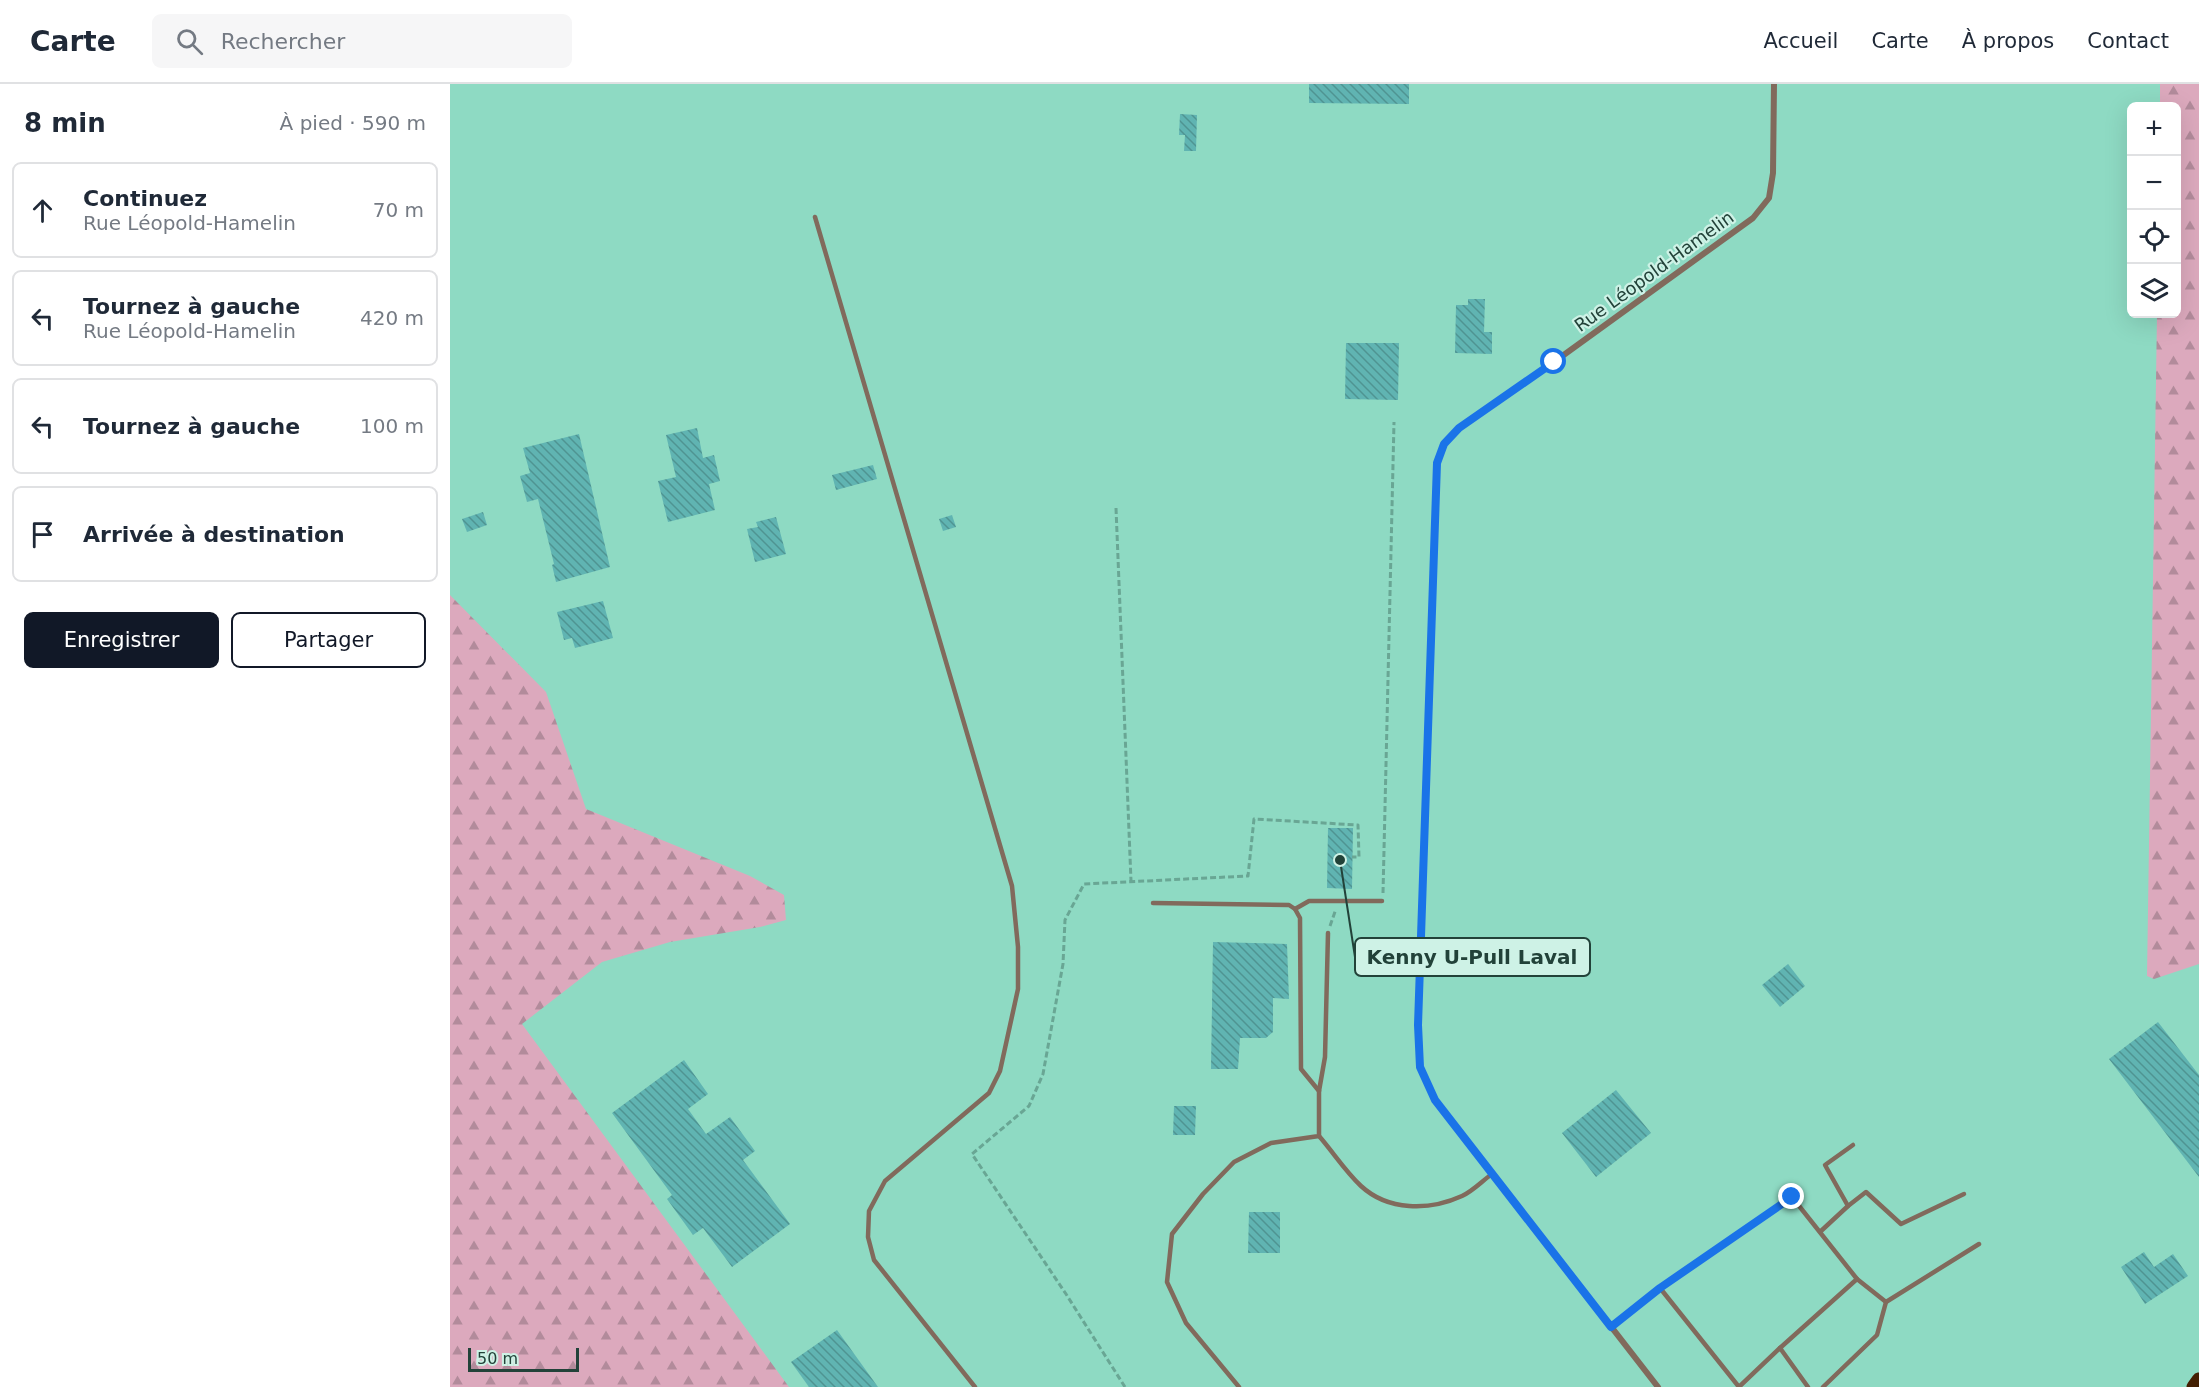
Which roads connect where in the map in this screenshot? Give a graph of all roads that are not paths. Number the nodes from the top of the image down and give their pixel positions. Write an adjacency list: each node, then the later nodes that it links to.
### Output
1 (1774, 84): 10 (street, Rue Léopold-Hamelin)
2 (815, 218): 21 (lane)
3 (1382, 901): 5 (lane)
4 (1154, 903): 5 (lane)
5 (1295, 909): 7 (lane)
6 (1328, 933): 7 (lane)
7 (1319, 1091): 8 (lane)
8 (1319, 1136): 10 (lane); 22 (lane)
9 (1853, 1145): 12 (lane)
10 (1492, 1174): 18 (street, Rue Léopold-Hamelin)
11 (1964, 1194): 12 (lane)
12 (1848, 1206): 13 (lane)
13 (1821, 1231): 15 (lane); 16 (lane)
14 (1979, 1244): 17 (lane)
15 (1857, 1279): 17 (lane); 19 (lane)
16 (1660, 1288): 18 (lane); 24 (lane)
17 (1886, 1302): 26 (lane)
18 (1611, 1327): 23 (street, Rue Léopold-Hamelin)
19 (1780, 1348): 24 (lane); 25 (lane)
20 (2199, 1380): 27 (main road)
21 (975, 1387)
22 (1239, 1387)
23 (1658, 1387)
24 (1739, 1387)
25 (1808, 1387)
26 (1823, 1387)
27 (2194, 1387)

